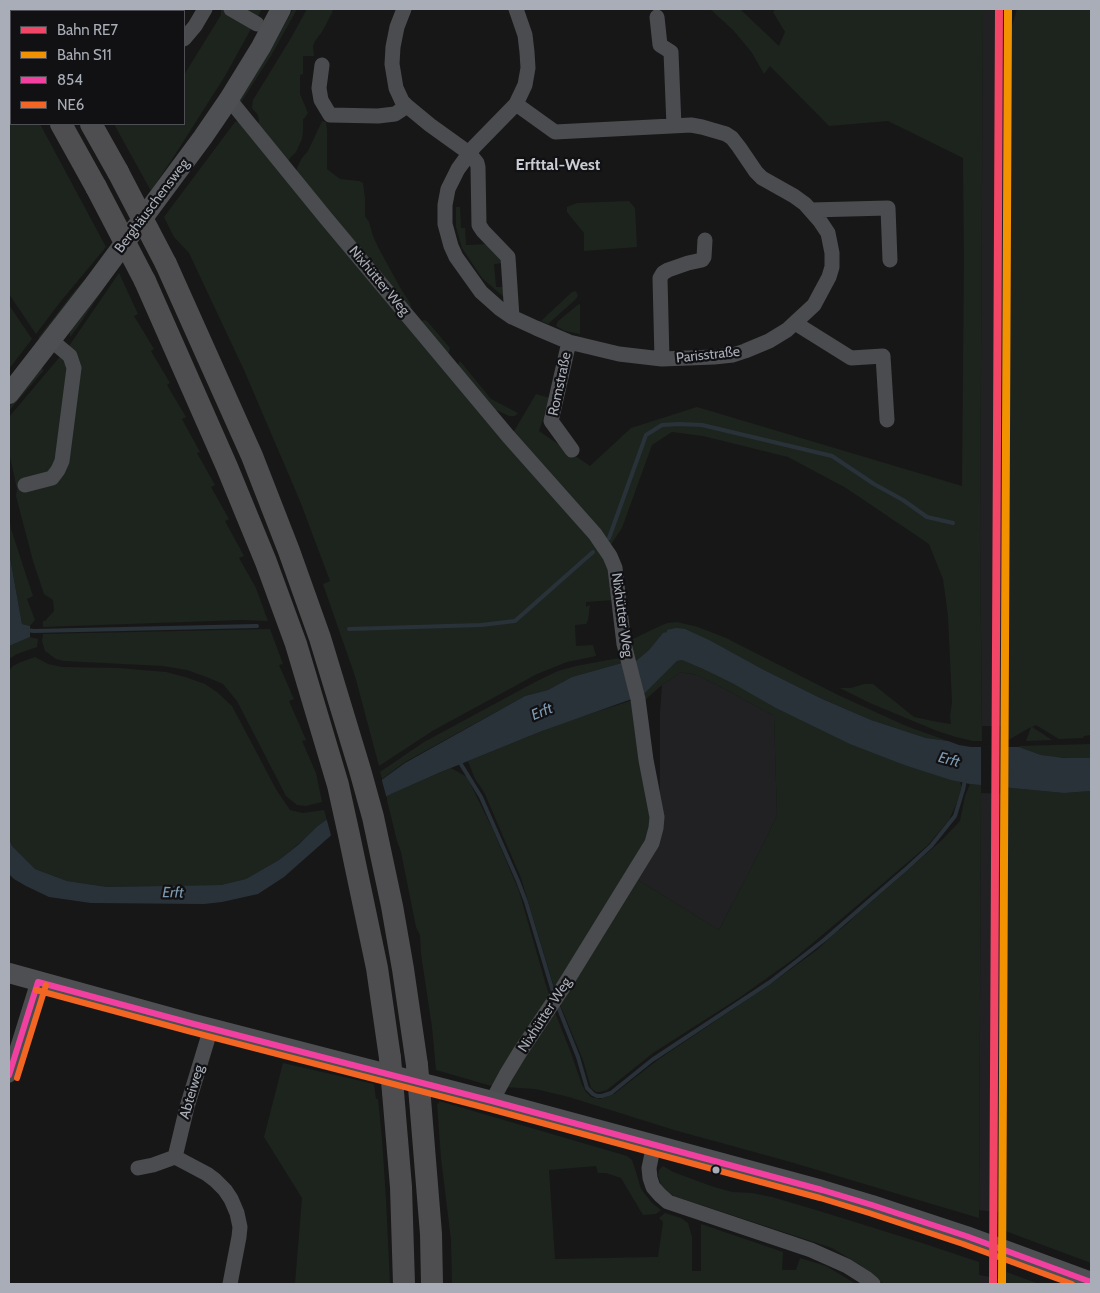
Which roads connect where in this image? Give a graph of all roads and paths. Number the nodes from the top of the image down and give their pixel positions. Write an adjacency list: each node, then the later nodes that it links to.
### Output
1 (205, 9): 8 (street)
2 (231, 9): 7 (street)
3 (281, 9): 10 (main road, Berghäuschensweg)
4 (404, 9): 12 (street)
5 (516, 9): 11 (street, Parisstraße)
6 (657, 17): 15 (street)
7 (258, 24)
8 (185, 38)
9 (322, 65): 12 (street)
10 (229, 99): 22 (main road, Berghäuschensweg); 33 (street, Nixhütter Weg)
11 (516, 104): 15 (street, Parisstraße); 16 (street, Parisstraße)
12 (406, 106): 16 (street)
13 (62, 125): 39 (highway, bridge)
14 (93, 125): 40 (highway, bridge)
15 (674, 126): 17 (street, Parisstraße)
16 (469, 153): 20 (street); 20 (street, Parisstraße)
17 (811, 210): 19 (street); 21 (street, Parisstraße)
18 (705, 240): 24 (street)
19 (890, 260)
20 (512, 317): 23 (street, Parisstraße)
21 (795, 323): 24 (street, Parisstraße); 26 (street)
22 (51, 340): 25 (main road, Berghäuschensweg); 28 (street)
23 (569, 342): 24 (street, Parisstraße); 27 (street, Romstraße)
24 (662, 359)
25 (9, 394)
26 (887, 420)
27 (572, 450)
28 (25, 485)
29 (9, 973): 30 (main road)
30 (38, 982): 31 (main road); 32 (street)
31 (211, 1028): 33 (main road); 35 (street, Abteiweg)
32 (9, 1070)
33 (492, 1101): 34 (main road)
34 (654, 1144): 37 (main road); 41 (street)
35 (175, 1157): 36 (street); 38 (street)
36 (138, 1168)
37 (1091, 1282)
38 (230, 1284)
39 (404, 1284)
40 (432, 1284)
41 (873, 1284)

